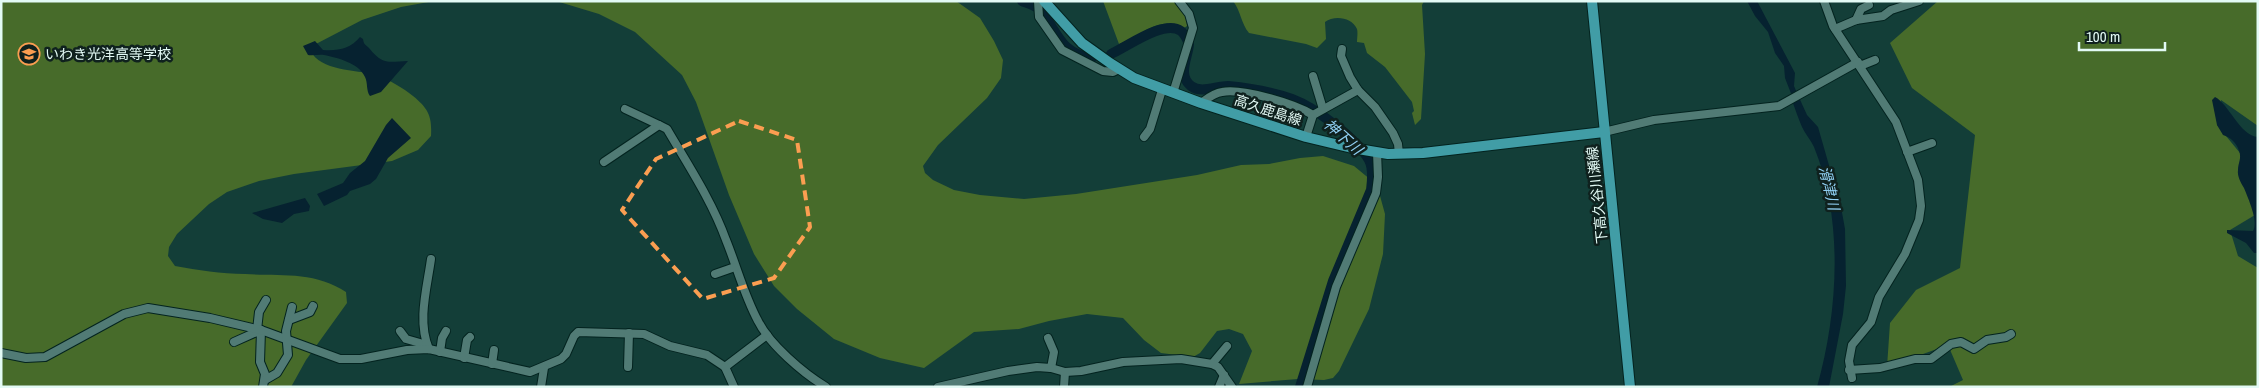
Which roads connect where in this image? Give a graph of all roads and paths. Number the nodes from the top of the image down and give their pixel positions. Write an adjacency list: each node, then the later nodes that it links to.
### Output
1 (1179, 1): 18 (street)
2 (1592, 1): 23 (main road, 下高久谷川瀬線)
3 (1824, 1): 10 (street)
4 (1886, 1): 8 (street)
5 (1919, 1): 8 (street)
6 (1039, 5): 14 (main road, 高久鹿島線); 14 (street)
7 (1869, 5): 9 (street)
8 (1891, 10): 9 (street)
9 (1856, 20): 10 (street)
10 (1835, 29): 13 (street)
11 (1342, 49): 17 (street)
12 (1874, 60): 13 (street)
13 (1859, 64): 23 (street); 28 (street)
14 (1114, 66): 16 (main road, 高久鹿島線)
15 (1313, 76): 21 (street)
16 (1162, 90): 18 (main road, 高久鹿島線); 24 (street)
17 (1358, 90): 21 (street); 29 (street)
18 (1173, 93): 19 (main road, 高久鹿島線)
19 (1201, 103): 21 (street); 25 (main road, 高久鹿島線)
20 (625, 109): 22 (street)
21 (1317, 113): 25 (street)
22 (659, 125): 30 (street); 32 (street)
23 (1604, 132): 29 (main road, 高久鹿島線); 73 (main road, 下高久谷川瀬線)
24 (1144, 137)
25 (1306, 137): 27 (main road, 高久鹿島線)
26 (1932, 143): 28 (street)
27 (1373, 152): 29 (main road, 高久鹿島線); 72 (street)
28 (1908, 152): 60 (street)
29 (1399, 154)
30 (604, 162)
31 (431, 259): 49 (street)
32 (735, 267): 33 (street); 43 (street)
33 (715, 274)
34 (266, 300): 38 (street)
35 (313, 306): 37 (street)
36 (292, 308): 37 (street)
37 (289, 320): 46 (street)
38 (259, 330): 46 (street); 47 (street); 52 (street); 64 (street)
39 (400, 331): 49 (street)
40 (446, 331): 51 (street)
41 (629, 333): 56 (street); 57 (street); 58 (street)
42 (2011, 334): 60 (street)
43 (767, 335): 57 (street); 67 (street)
44 (470, 337): 53 (street)
45 (1048, 338): 59 (street)
46 (286, 339): 49 (street); 64 (street)
47 (234, 342)
48 (1227, 346): 55 (street)
49 (428, 347): 51 (street)
50 (494, 350): 54 (street)
51 (440, 352): 53 (street)
52 (1, 353)
53 (464, 358): 54 (street)
54 (492, 364): 58 (street)
55 (1212, 364): 61 (street); 62 (street)
56 (628, 367)
57 (726, 367): 66 (street)
58 (544, 368): 65 (street)
59 (1051, 368): 61 (street); 68 (street)
60 (1849, 370): 63 (street)
61 (1065, 372): 69 (street)
62 (1224, 376): 70 (street); 71 (street)
63 (1852, 378)
64 (264, 383)
65 (541, 387)
66 (734, 387)
67 (826, 387)
68 (938, 387)
69 (1064, 387)
70 (1219, 387)
71 (1232, 387)
72 (1306, 387)
73 (1630, 387)

